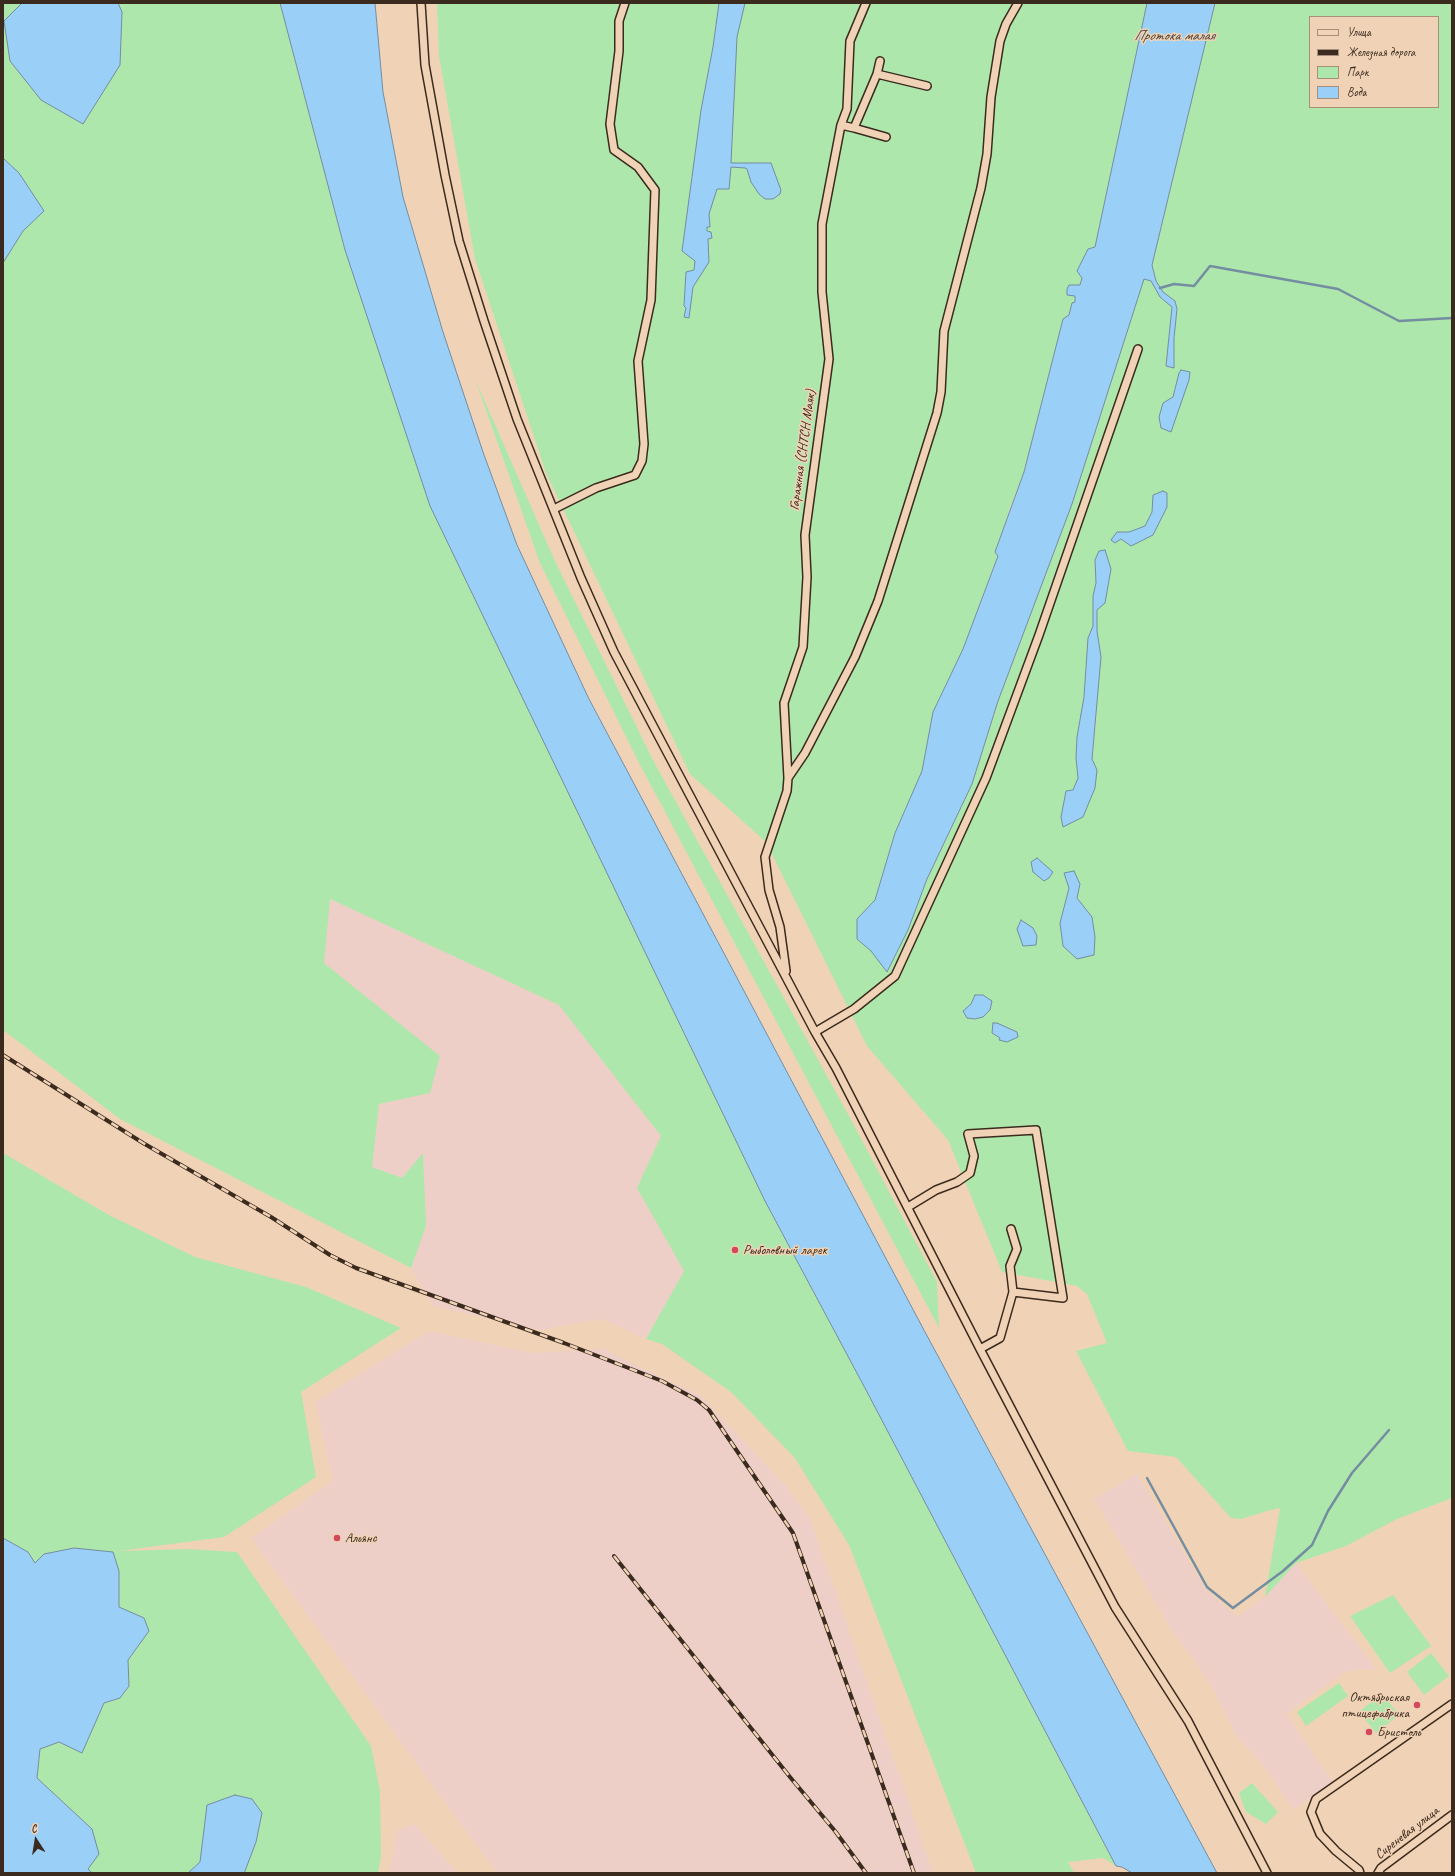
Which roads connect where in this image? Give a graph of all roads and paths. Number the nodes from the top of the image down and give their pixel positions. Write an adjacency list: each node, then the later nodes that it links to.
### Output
1 (420, 3): 12 (street)
2 (625, 3): 12 (street)
3 (866, 3): 8 (street, Гаражная (СНТСН Маяк))
4 (1018, 3): 13 (street)
5 (880, 61): 6 (street)
6 (877, 74): 7 (street); 9 (street)
7 (927, 86)
8 (842, 125): 9 (street); 13 (street, Гаражная (СНТСН Маяк))
9 (854, 128): 10 (street)
10 (886, 137)
11 (1138, 349): 15 (street)
12 (554, 509): 14 (street)
13 (788, 778): 14 (street)
14 (786, 976): 15 (street)
15 (815, 1032): 16 (street)
16 (908, 1207): 18 (street); 19 (street)
17 (1011, 1229): 18 (street)
18 (1013, 1292): 19 (street)
19 (980, 1349): 22 (street)
20 (1452, 1704): 23 (street)
21 (1452, 1815): 24 (street, Сиреневая улица)
22 (1267, 1873)
23 (1360, 1873)
24 (1378, 1873)

